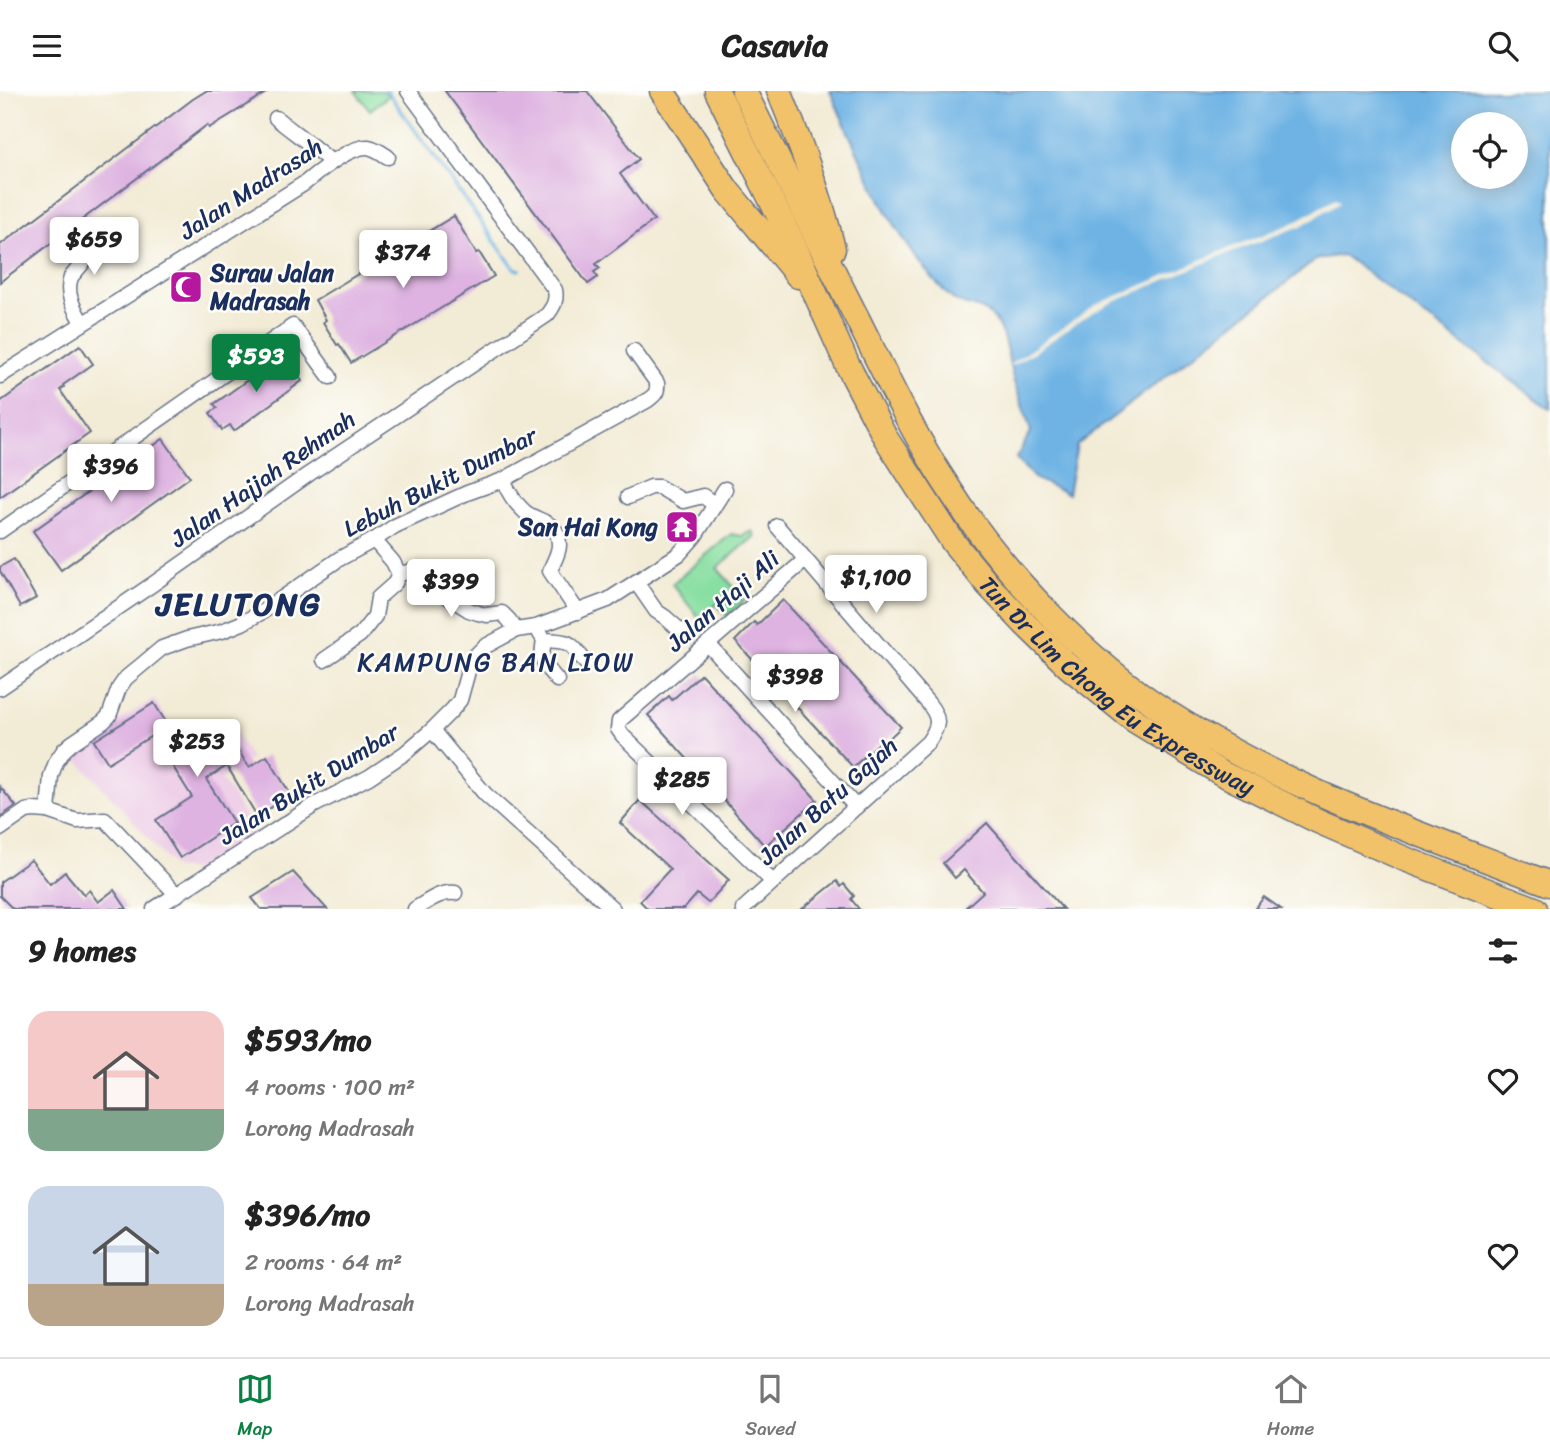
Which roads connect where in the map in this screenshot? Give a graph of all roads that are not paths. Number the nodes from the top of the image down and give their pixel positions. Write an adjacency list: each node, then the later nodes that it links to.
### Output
1 (408, 91): 36 (street, Jalan Hajjah Rehmah)
2 (662, 91): 12 (highway)
3 (718, 91): 10 (highway, Tun Dr Lim Chong Eu Expressway)
4 (744, 91): 10 (highway, Tun Dr Lim Chong Eu Expressway)
5 (779, 91): 11 (highway)
6 (276, 118): 8 (street)
7 (388, 157): 8 (street, Jalan Madrasah)
8 (331, 162): 13 (street, Jalan Madrasah)
9 (108, 233): 13 (street)
10 (805, 242): 11 (highway, Tun Dr Lim Chong Eu Expressway); 12 (highway, Tun Dr Lim Chong Eu Expressway)
11 (842, 289): 42 (highway, Tun Dr Lim Chong Eu Expressway)
12 (818, 299): 49 (highway, Tun Dr Lim Chong Eu Expressway)
13 (82, 323): 15 (street, Jalan Madrasah)
14 (634, 351): 17 (street, Lebuh Bukit Dumbar)
15 (0, 376)
16 (330, 377): 22 (street)
17 (503, 480): 23 (street, Lebuh Bukit Dumbar); 27 (street)
18 (725, 489): 20 (street, Jalan Bukit Dumbar)
19 (628, 497): 20 (street)
20 (714, 504): 26 (street, Jalan Bukit Dumbar)
21 (777, 526): 24 (street)
22 (0, 531)
23 (374, 540): 25 (street); 39 (street, Lebuh Bukit Dumbar)
24 (805, 560): 32 (street, Jalan Haji Ali); 38 (street, Jalan Batu Gajah)
25 (399, 574): 29 (street); 33 (street)
26 (636, 582): 27 (street, Jalan Bukit Dumbar); 30 (street)
27 (578, 612): 28 (street, Jalan Bukit Dumbar)
28 (536, 627): 29 (street, Jalan Bukit Dumbar); 31 (street)
29 (516, 630): 37 (street, Jalan Bukit Dumbar)
30 (684, 633)
31 (544, 640): 34 (street); 35 (street)
32 (708, 644): 38 (street); 41 (street, Jalan Haji Ali)
33 (324, 660)
34 (586, 663)
35 (557, 680)
36 (0, 688)
37 (432, 730): 44 (street, Jalan Bukit Dumbar); 47 (street)
38 (856, 807): 41 (street, Jalan Batu Gajah)
39 (48, 811): 40 (street); 44 (street)
40 (0, 829)
41 (773, 882): 48 (street, Jalan Batu Gajah)
42 (1550, 884)
43 (455, 894): 46 (street)
44 (177, 895): 45 (street, Jalan Bukit Dumbar)
45 (154, 909)
46 (415, 909)
47 (613, 909)
48 (743, 909)
49 (1535, 909)

